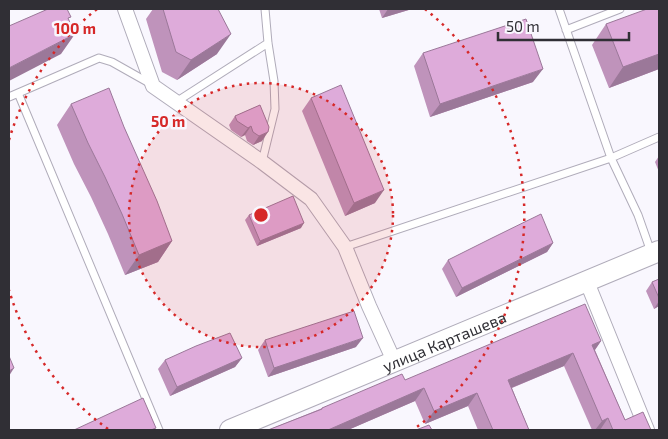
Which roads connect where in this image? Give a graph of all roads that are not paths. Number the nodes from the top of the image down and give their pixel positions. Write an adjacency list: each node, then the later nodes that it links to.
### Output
1 (125, 9): 7 (street)
2 (265, 9): 6 (lane)
3 (559, 9): 5 (lane)
4 (620, 9): 5 (lane)
5 (566, 30): 12 (lane)
6 (268, 43): 10 (lane); 13 (lane)
7 (153, 86): 8 (lane); 10 (street)
8 (18, 93): 9 (lane); 18 (lane)
9 (9, 97)
10 (176, 102): 13 (street)
11 (659, 137): 12 (lane)
12 (611, 158): 14 (lane); 15 (lane)
13 (262, 162): 14 (street)
14 (345, 247): 17 (street)
15 (656, 253): 16 (main road, улица Карташева)
16 (587, 282): 17 (main road, улица Карташева); 20 (street)
17 (394, 361): 19 (main road, улица Карташева)
18 (159, 430)
19 (230, 430)
20 (647, 430)

